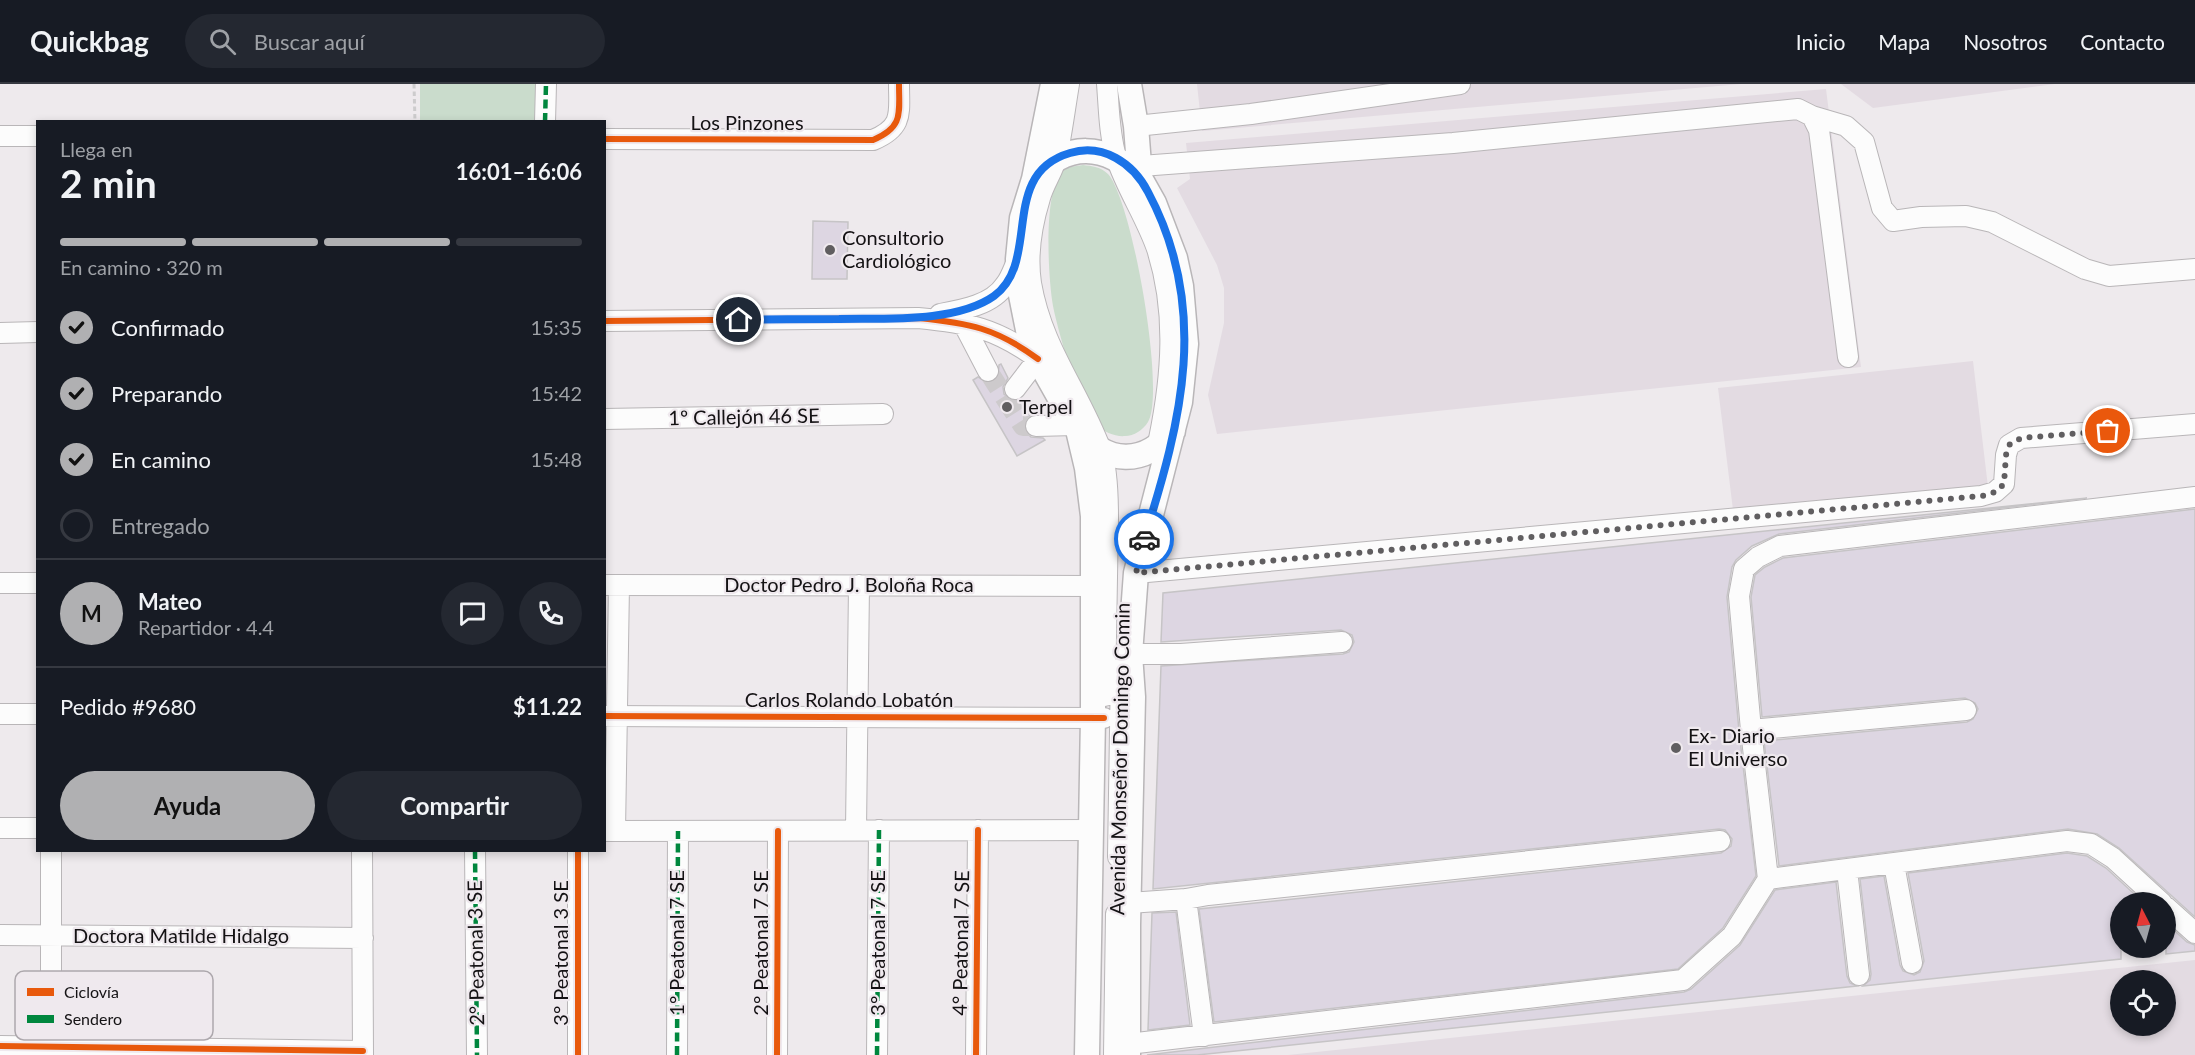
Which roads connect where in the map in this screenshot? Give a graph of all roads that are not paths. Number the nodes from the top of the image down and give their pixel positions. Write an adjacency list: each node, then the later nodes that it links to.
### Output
1 (546, 84): 9 (street)
2 (899, 84): 13 (street, Los Pinzones)
3 (1053, 84): 17 (main road, Avenida Monseñor Domingo Comin)
4 (1069, 84): 14 (street, Avenida Monseñor Domingo Comin)
5 (1107, 84): 15 (street, Avenida Monseñor Domingo Comin)
6 (1129, 84): 10 (main road, Avenida Monseñor Domingo Comin)
7 (1460, 84): 10 (street)
8 (1812, 116): 16 (street); 19 (street); 25 (street)
9 (545, 120)
10 (1136, 126): 16 (main road, Avenida Monseñor Domingo Comin)
11 (0, 136): 12 (street)
12 (36, 136)
13 (606, 139)
14 (1056, 158): 15 (main road); 17 (main road); 35 (street, Avenida Monseñor Domingo Comin)
15 (1116, 158): 16 (main road); 34 (street, Avenida Monseñor Domingo Comin)
16 (1140, 172): 34 (main road, Avenida Monseñor Domingo Comin)
17 (1034, 179): 18 (main road, Avenida Monseñor Domingo Comin)
18 (1018, 259): 20 (street); 26 (main road, Avenida Monseñor Domingo Comin)
19 (2195, 269)
20 (918, 318): 21 (street); 22 (street)
21 (606, 321)
22 (963, 323): 26 (street); 27 (street)
23 (36, 332): 24 (street)
24 (0, 333)
25 (1848, 357)
26 (1038, 360): 28 (street); 33 (main road, Avenida Monseñor Domingo Comin)
27 (988, 371)
28 (1015, 389)
29 (883, 414): 30 (street, 1º Callejón 46 SE)
30 (606, 419)
31 (2195, 424): 37 (street)
32 (1036, 426): 33 (street)
33 (1076, 428): 35 (main road); 42 (main road, Avenida Monseñor Domingo Comin)
34 (1166, 438): 35 (main road); 37 (main road, Avenida Monseñor Domingo Comin); 83 (street, Avenida Monseñor Domingo Comin)
35 (1102, 452): 50 (street, Avenida Monseñor Domingo Comin)
36 (2195, 497): 51 (street)
37 (1136, 573): 44 (main road, Avenida Monseñor Domingo Comin)
38 (0, 583): 39 (street)
39 (36, 583)
40 (612, 585): 41 (street, Doctor Pedro J. Boloña Roca); 48 (street)
41 (859, 585): 42 (street, Doctor Pedro J. Boloña Roca); 49 (street)
42 (1093, 586): 50 (main road, Avenida Monseñor Domingo Comin)
43 (1342, 642): 44 (street)
44 (1130, 654): 71 (main road, Avenida Monseñor Domingo Comin)
45 (1966, 710): 51 (street)
46 (0, 714): 47 (street)
47 (36, 714)
48 (610, 716): 49 (street, Carlos Rolando Lobatón); 56 (street)
49 (857, 716): 50 (street, Carlos Rolando Lobatón); 54 (street)
50 (1098, 718): 60 (main road, Avenida Monseñor Domingo Comin); 92 (street, Avenida Monseñor Domingo Comin)
51 (1751, 730): 68 (street)
52 (0, 828): 53 (street)
53 (36, 828)
54 (856, 830): 55 (street); 58 (street)
55 (879, 830): 59 (street); 89 (street, 3° Peatonal 7 SE)
56 (610, 831): 57 (street)
57 (678, 831): 58 (street); 87 (street, 1° Peatonal 7 SE)
58 (778, 831): 88 (street, 2° Peatonal 7 SE)
59 (978, 831): 60 (street); 90 (street, 4° Peatonal 7 SE)
60 (1090, 831): 91 (main road, Avenida Monseñor Domingo Comin)
61 (1720, 841): 70 (street)
62 (51, 852): 75 (street)
63 (362, 852): 76 (street)
64 (475, 852): 85 (street, 2° Peatonal 3 SE)
65 (578, 852): 86 (street, 3° Peatonal 3 SE)
66 (1894, 864): 67 (street); 69 (street); 77 (street)
67 (1847, 870): 68 (street); 79 (street)
68 (1768, 879): 80 (street)
69 (2150, 892)
70 (1186, 899): 71 (street); 80 (street)
71 (1129, 903): 83 (main road, Avenida Monseñor Domingo Comin)
72 (2176, 916): 73 (street)
73 (2195, 933)
74 (0, 935): 75 (street, Doctora Matilde Hidalgo)
75 (51, 935): 76 (street, Doctora Matilde Hidalgo); 78 (street)
76 (363, 938): 84 (street)
77 (1912, 963)
78 (51, 971)
79 (1859, 975)
80 (1204, 1036): 83 (street)
81 (0, 1046): 82 (street)
82 (51, 1051): 84 (street)
83 (1123, 1051)
84 (363, 1053)
85 (477, 1055)
86 (578, 1055)
87 (677, 1055)
88 (777, 1055)
89 (877, 1055)
90 (976, 1055)
91 (1087, 1055)
92 (1098, 1055)

